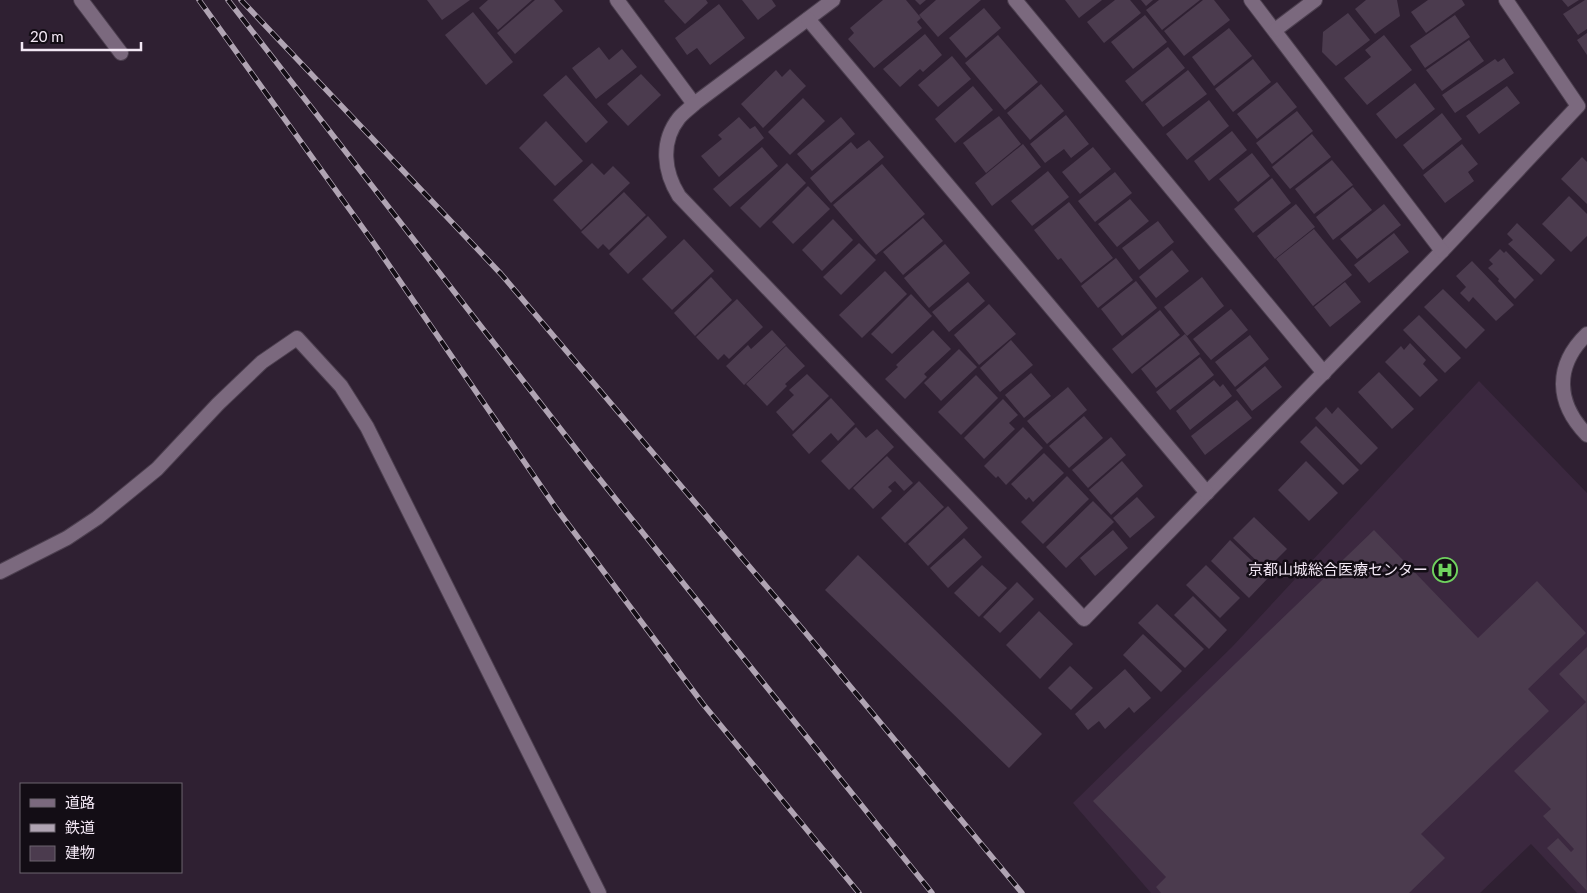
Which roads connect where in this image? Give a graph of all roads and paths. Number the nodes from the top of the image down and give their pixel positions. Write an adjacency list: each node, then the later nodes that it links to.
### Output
1 (81, 0): 10 (street)
2 (617, 0): 11 (street)
3 (832, 0): 8 (street)
4 (1015, 0): 14 (street)
5 (1251, 0): 9 (street)
6 (1315, 0): 9 (street)
7 (1506, 0): 12 (street)
8 (808, 19): 11 (street); 16 (street)
9 (1274, 30): 12 (street)
10 (121, 53)
11 (694, 104): 16 (street)
12 (1442, 251): 14 (street)
13 (1587, 334): 15 (street)
14 (1324, 373): 16 (street)
15 (1587, 435)
16 (1207, 493)
17 (0, 572): 18 (street)
18 (599, 893)

